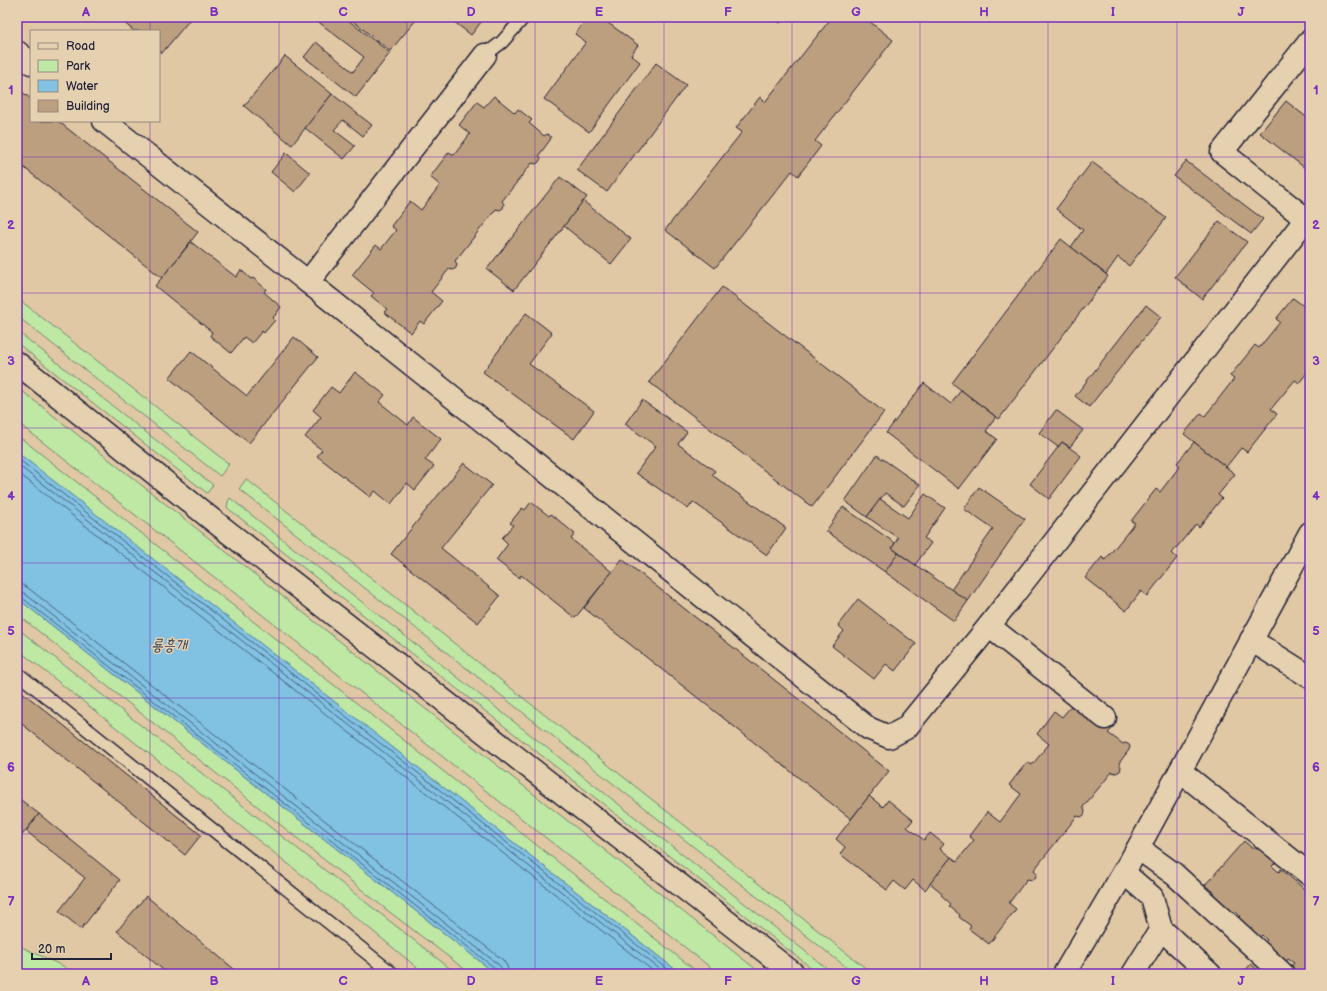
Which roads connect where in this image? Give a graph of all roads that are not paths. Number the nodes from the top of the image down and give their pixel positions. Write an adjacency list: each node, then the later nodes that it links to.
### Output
1 (524, 17): 4 (lane)
2 (1310, 41): 7 (street)
3 (17, 52): 5 (street)
4 (485, 55): 8 (street)
5 (30, 62)
6 (105, 122): 8 (street)
7 (1308, 220): 11 (street)
8 (308, 282): 11 (street)
9 (17, 363): 22 (street)
10 (1310, 533): 12 (street)
11 (989, 626): 15 (street)
12 (1251, 640): 14 (street); 16 (street)
13 (17, 673): 21 (lane)
14 (1310, 677)
15 (1105, 718)
16 (1180, 771): 17 (street); 19 (street)
17 (1138, 848): 18 (street); 26 (street)
18 (1124, 872): 20 (street); 23 (street)
19 (1310, 874)
20 (1161, 929): 24 (street); 25 (street)
21 (393, 974)
22 (794, 974)
23 (1064, 974)
24 (1133, 974)
25 (1210, 974)
26 (1283, 974)

